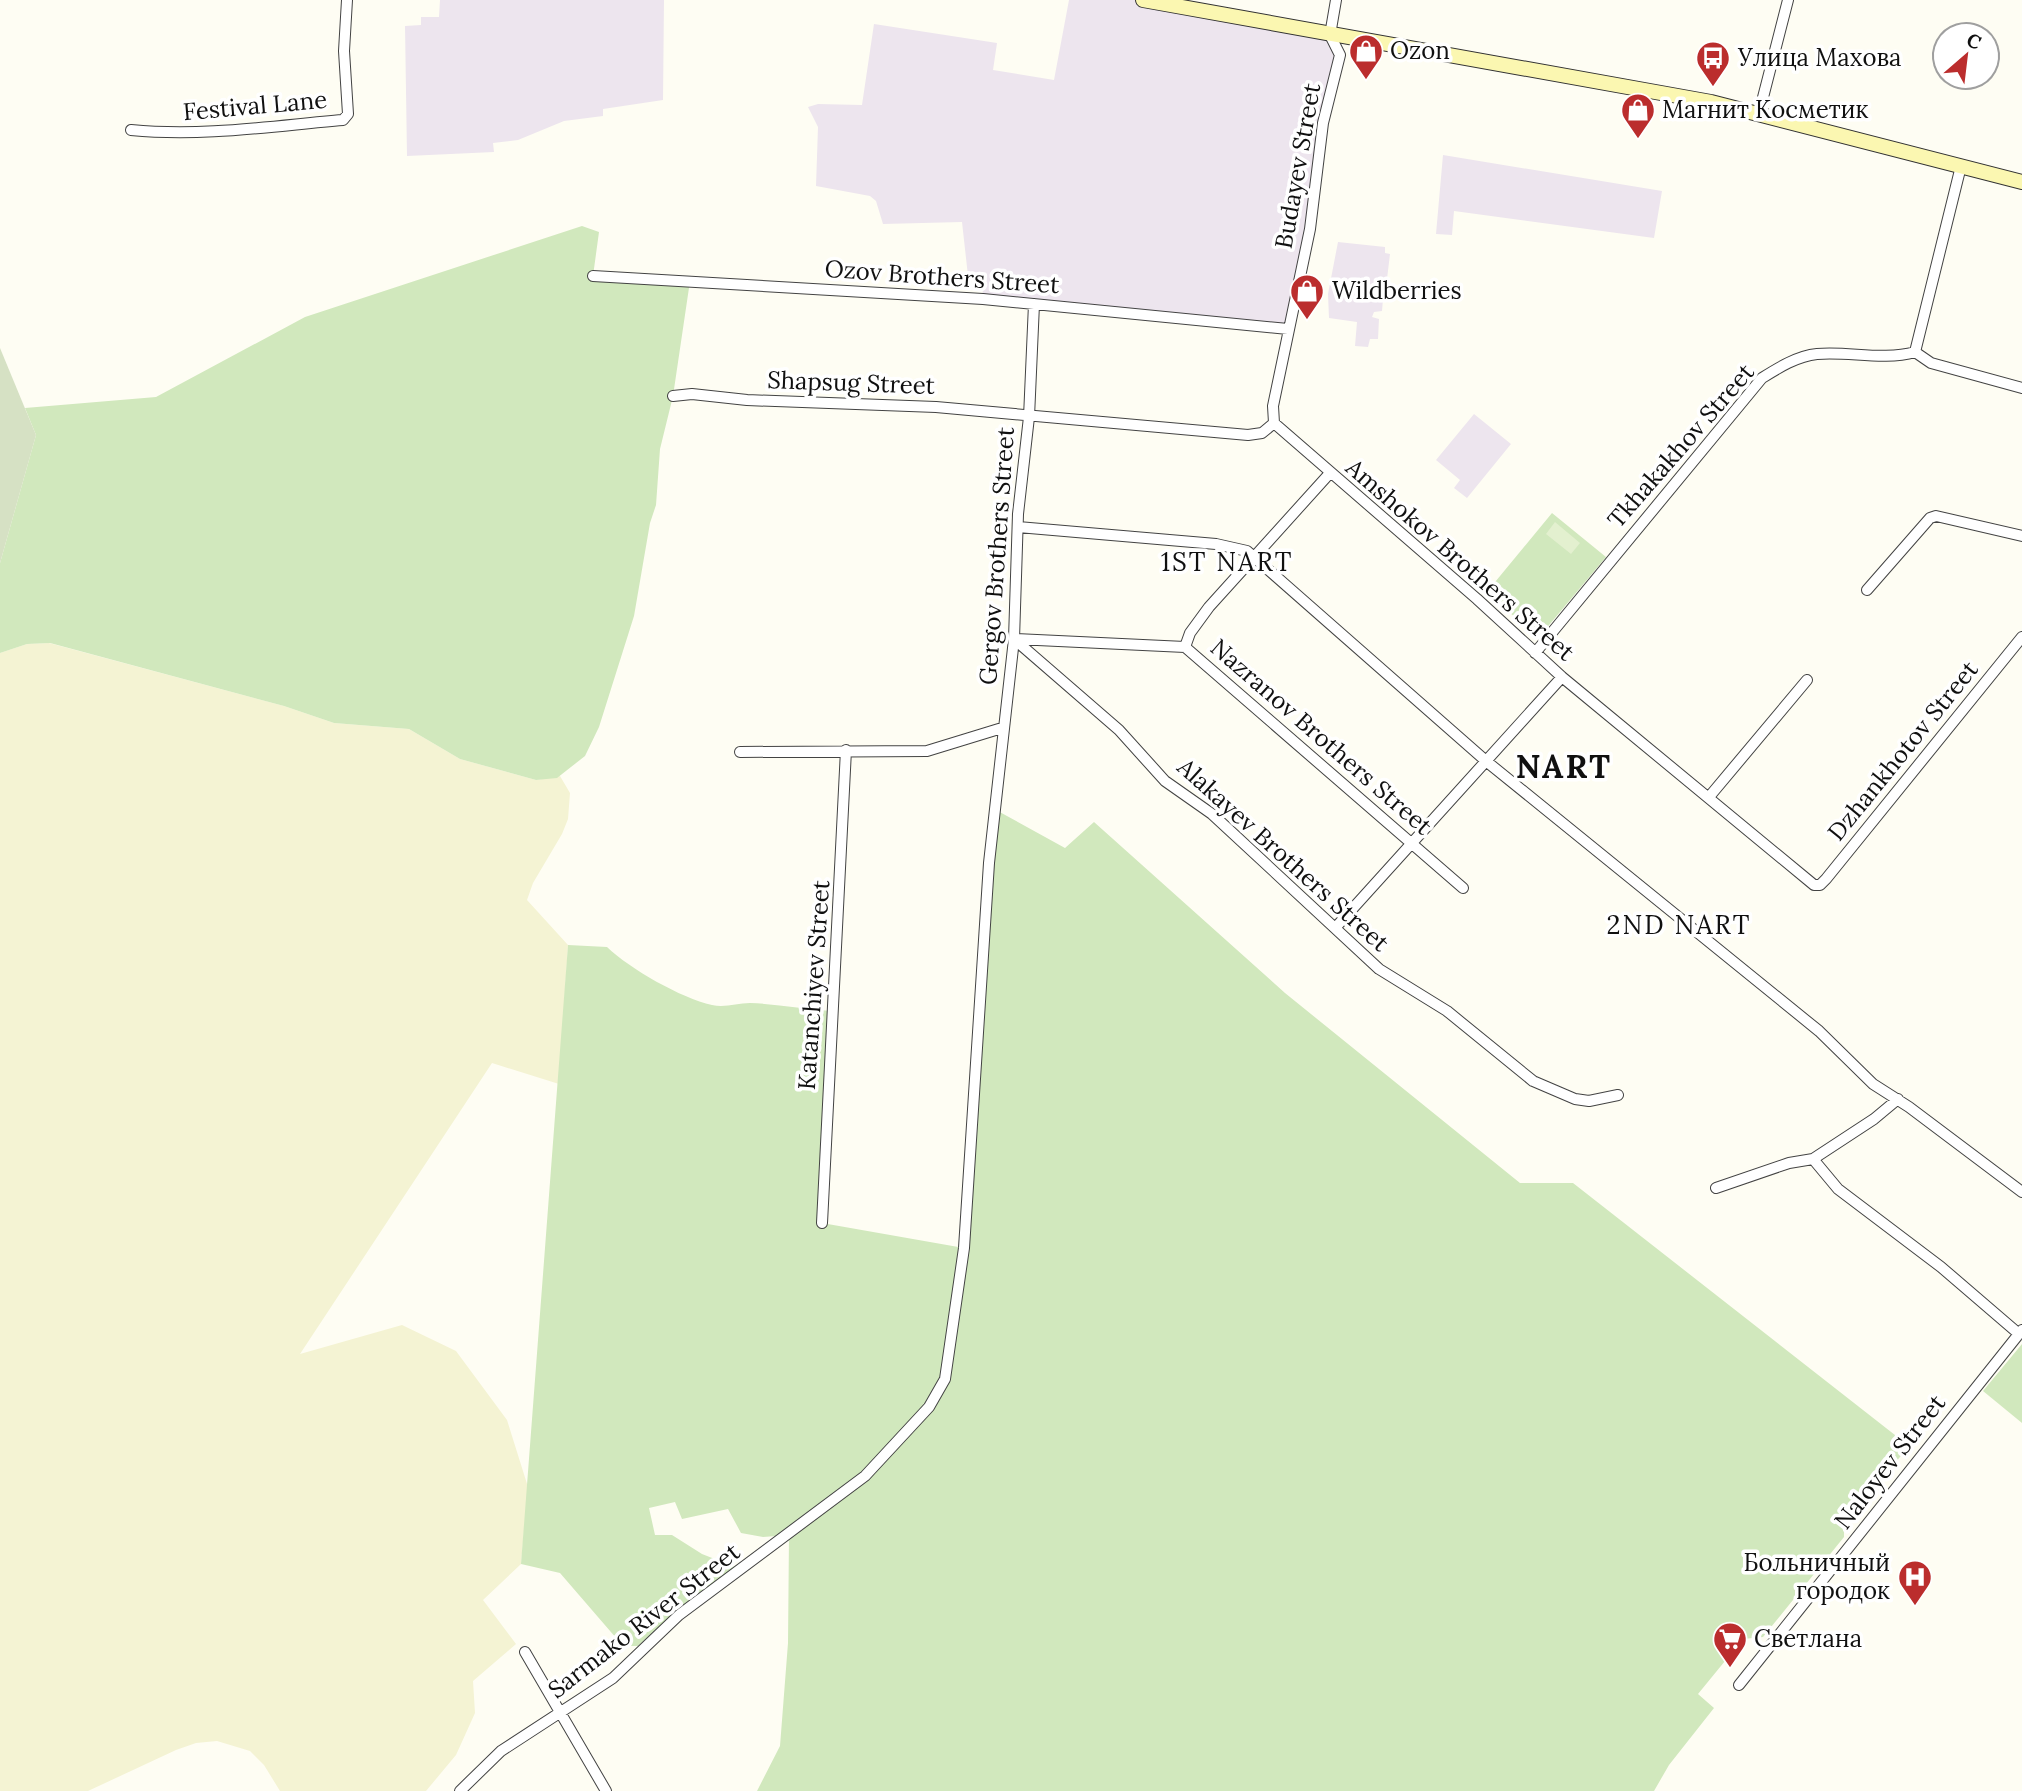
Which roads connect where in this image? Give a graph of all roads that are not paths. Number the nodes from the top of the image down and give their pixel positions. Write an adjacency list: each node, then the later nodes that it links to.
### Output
1 (347, 0): 7 (street, Festival Lane)
2 (1143, 0): 5 (street)
3 (1336, 0): 5 (street, Budayev Street)
4 (1788, 0): 6 (street)
5 (1330, 35): 6 (street); 12 (street, Budayev Street)
6 (1759, 113): 8 (street)
7 (131, 130)
8 (1961, 166): 9 (street); 13 (street)
9 (2022, 182)
10 (593, 276): 11 (street, Ozov Brothers Street)
11 (1034, 304): 12 (street, Ozov Brothers Street); 16 (street, Gergov Brothers Street)
12 (1288, 329): 17 (street, Budayev Street)
13 (1915, 352): 14 (street); 26 (street, Tkhakakhov Street)
14 (2022, 388)
15 (673, 396): 16 (street, Shapsug Street)
16 (1029, 417): 17 (street); 19 (street, Gergov Brothers Street)
17 (1274, 423): 18 (street, Amshokov Brothers Street)
18 (1330, 473): 21 (street); 26 (street, Amshokov Brothers Street)
19 (1018, 527): 21 (street); 24 (street, Gergov Brothers Street)
20 (2022, 536): 22 (street)
21 (1255, 556): 25 (street); 32 (street)
22 (1867, 590)
23 (2022, 637): 36 (street, Dzhankhotov Street)
24 (1014, 639): 25 (street, Nazranov Brothers Street); 29 (street, Gergov Brothers Street); 38 (street, Alakayev Brothers Street)
25 (1185, 647): 35 (street, Nazranov Brothers Street)
26 (1535, 653): 27 (street, Amshokov Brothers Street)
27 (1562, 677): 32 (street); 33 (street, Amshokov Brothers Street)
28 (1807, 680): 33 (street)
29 (1002, 728): 30 (street); 34 (street, Gergov Brothers Street)
30 (846, 750): 31 (street); 44 (street, Katanchiyev Street)
31 (740, 752)
32 (1486, 761): 35 (street); 40 (street)
33 (1709, 797): 36 (street, Amshokov Brothers Street)
34 (996, 810): 48 (street, Sarmako River Street)
35 (1412, 843): 37 (street, Nazranov Brothers Street); 38 (street)
36 (1814, 885)
37 (1463, 888)
38 (1336, 927): 39 (street, Alakayev Brothers Street)
39 (1618, 1095)
40 (1898, 1099): 41 (street); 43 (street)
41 (1813, 1158): 42 (street); 45 (street)
42 (1716, 1188)
43 (2022, 1192)
44 (822, 1223)
45 (2020, 1332): 47 (street, Naloyev Street)
46 (525, 1652): 48 (street)
47 (1739, 1685)
48 (561, 1713): 49 (street, Sarmako River Street); 50 (street)
49 (460, 1791)
50 (606, 1791)

